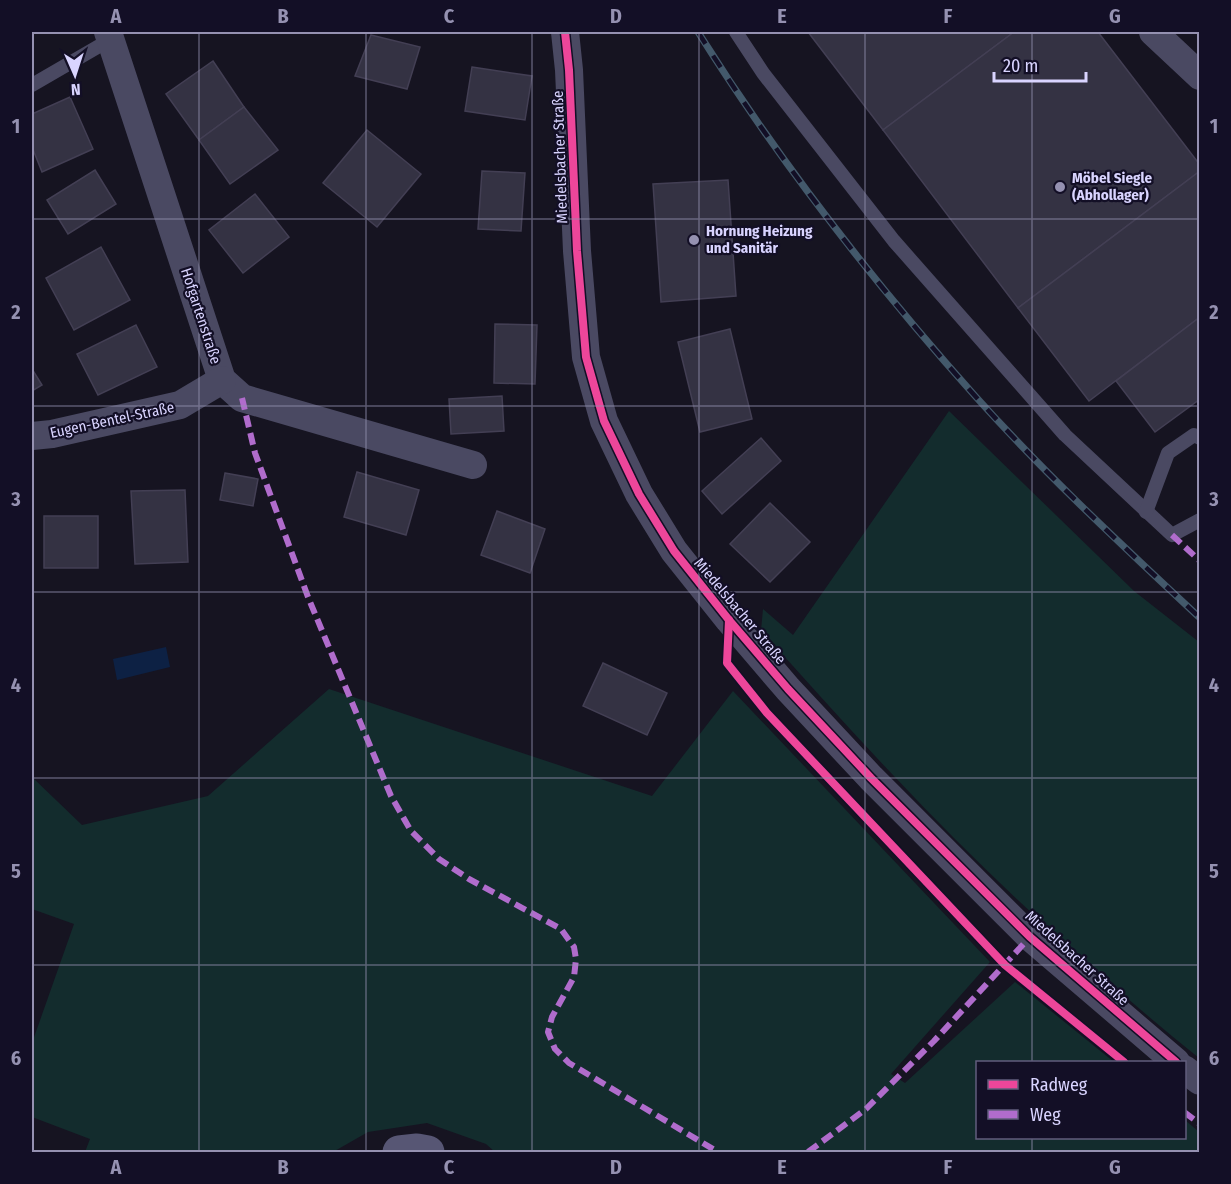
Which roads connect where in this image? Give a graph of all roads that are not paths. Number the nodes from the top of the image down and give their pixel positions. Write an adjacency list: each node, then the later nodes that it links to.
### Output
1 (565, 32): 13 (street, Miedelsbacher Straße)
2 (736, 32): 11 (lane)
3 (1153, 32): 5 (street)
4 (113, 34): 6 (lane); 7 (street, Hofgartenstraße)
5 (1200, 76)
6 (32, 85)
7 (222, 380): 8 (street, Eugen-Bentel-Straße); 10 (street, Hofgartenstraße)
8 (32, 436)
9 (1200, 438): 11 (lane)
10 (473, 465)
11 (1146, 512): 12 (lane)
12 (1200, 520)
13 (1175, 1061)
14 (1186, 1070): 15 (street)
15 (1200, 1081)
16 (399, 1152): 17 (main road)
17 (428, 1152)

